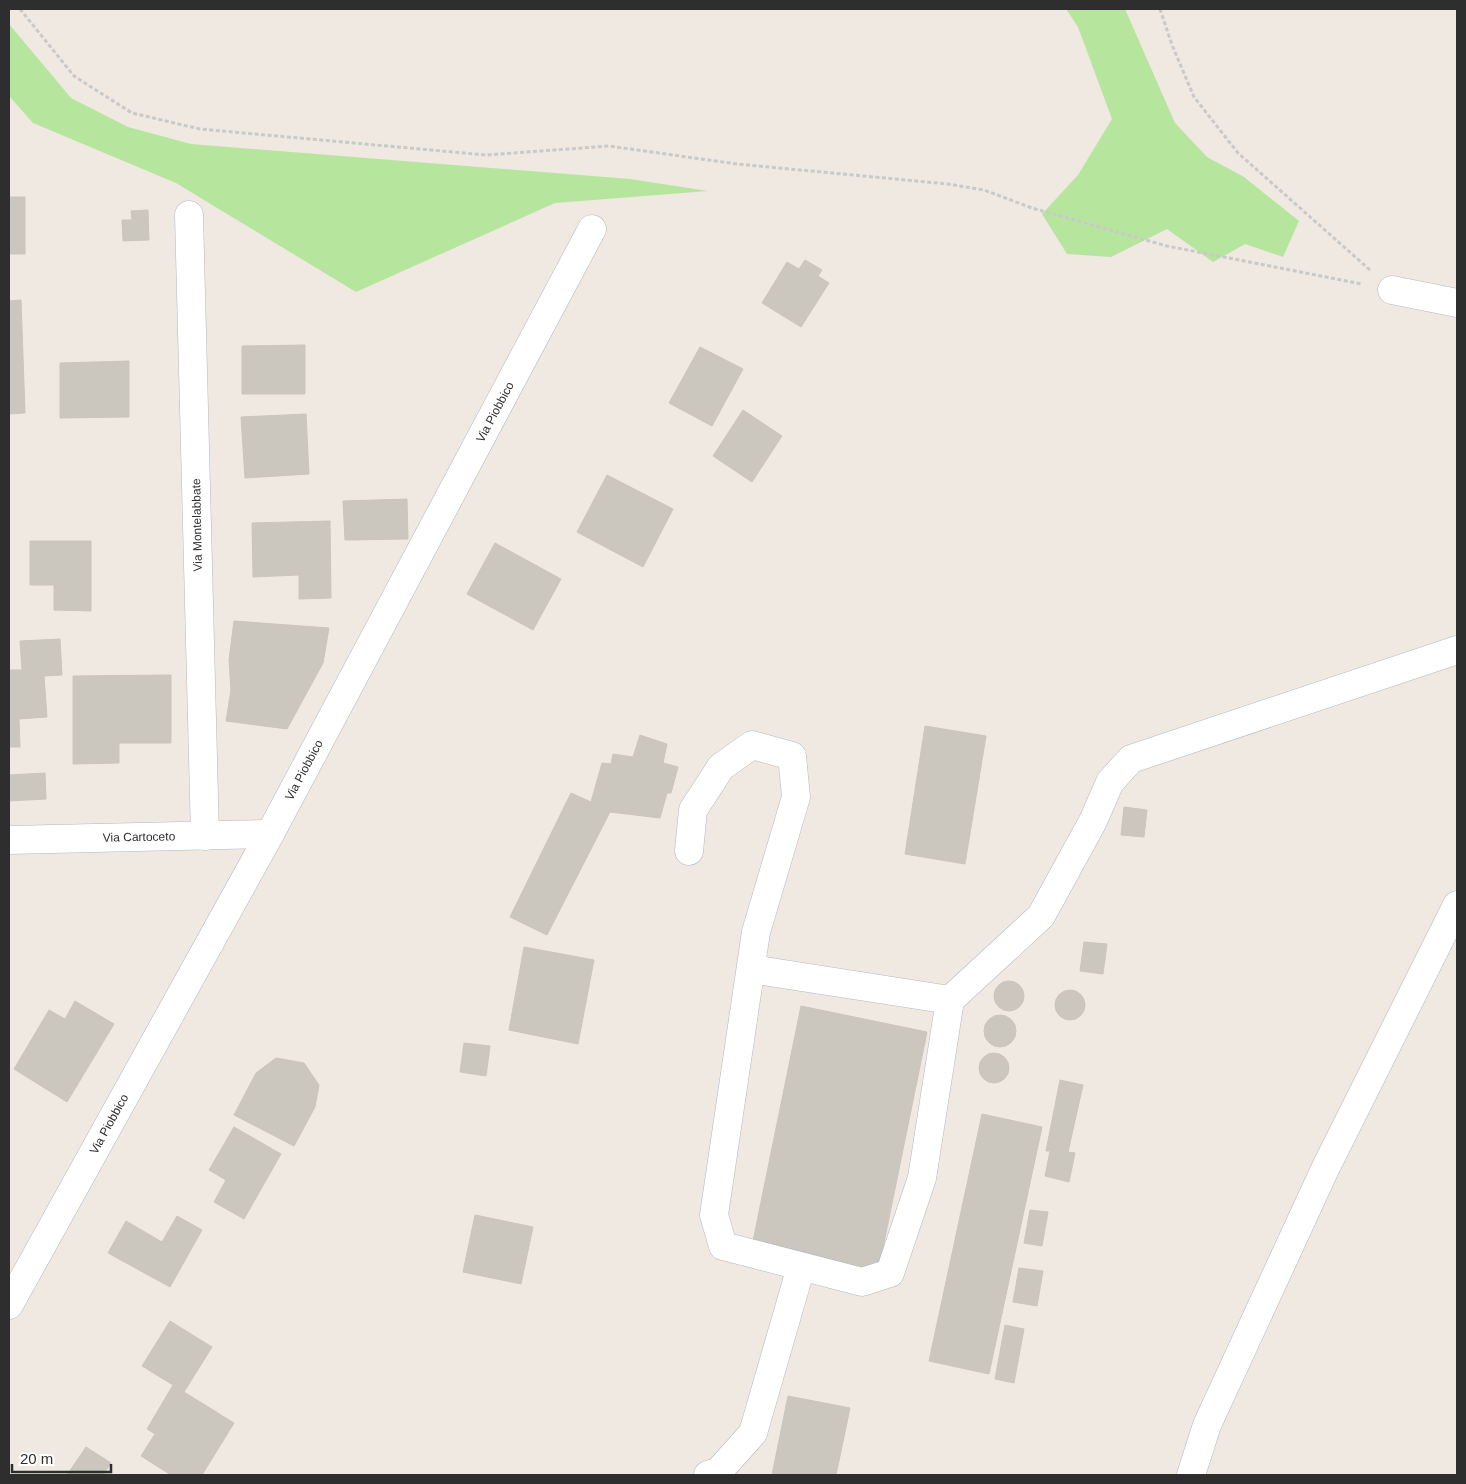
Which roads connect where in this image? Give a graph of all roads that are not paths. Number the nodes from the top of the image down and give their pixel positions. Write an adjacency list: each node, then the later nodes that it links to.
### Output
1 (189, 215): 7 (street, Via Montelabbate)
2 (592, 230): 6 (street, Via Piobbico)
3 (1392, 290): 4 (street)
4 (1457, 303)
5 (1457, 650): 12 (street)
6 (270, 834): 7 (street, Via Cartoceto); 14 (street, Via Piobbico)
7 (205, 836): 8 (street, Via Cartoceto)
8 (9, 840)
9 (689, 851): 11 (street)
10 (1457, 905): 16 (street)
11 (751, 969): 12 (street); 13 (street)
12 (950, 1000): 13 (street)
13 (801, 1267): 15 (street)
14 (9, 1305)
15 (708, 1475)
16 (1191, 1475)

